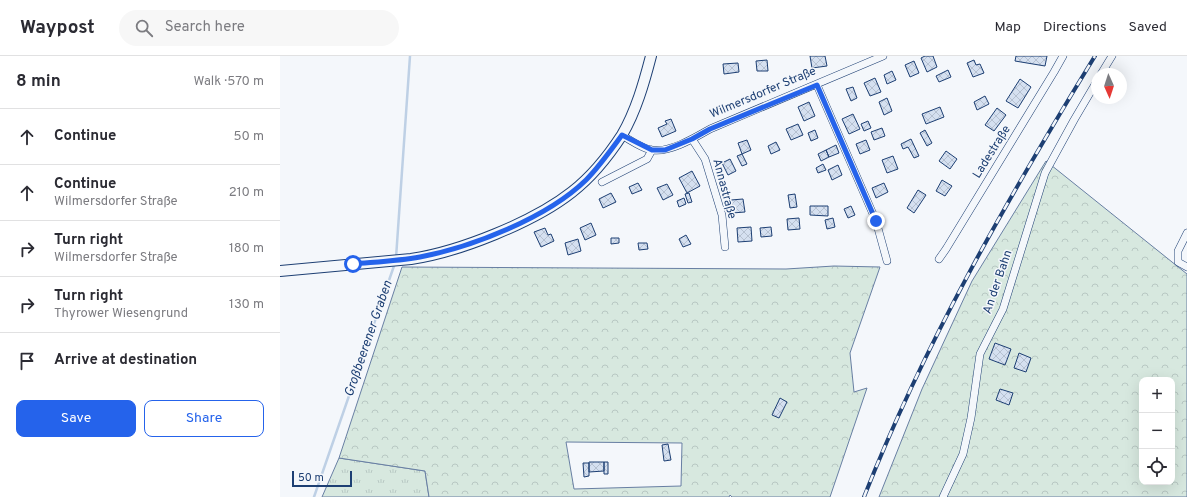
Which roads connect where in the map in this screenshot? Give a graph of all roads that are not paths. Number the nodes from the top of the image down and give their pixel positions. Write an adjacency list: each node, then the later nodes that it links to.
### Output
1 (651, 56): 8 (main road)
2 (883, 56): 6 (street, Wilmersdorfer Straße)
3 (1063, 56): 14 (street, Ladestraße)
4 (1112, 56): 5 (street)
5 (1105, 68)
6 (817, 85): 9 (street, Wilmersdorfer Straße); 15 (street)
7 (1091, 91): 18 (street, An der Bahn)
8 (622, 135): 10 (street); 17 (main road)
9 (692, 139): 10 (street, Wilmersdorfer Straße); 13 (street, Annastraße)
10 (652, 150): 11 (street)
11 (602, 182)
12 (1187, 232): 16 (street)
13 (725, 248)
14 (939, 259)
15 (887, 261)
16 (1187, 267)
17 (280, 271)
18 (943, 497)

